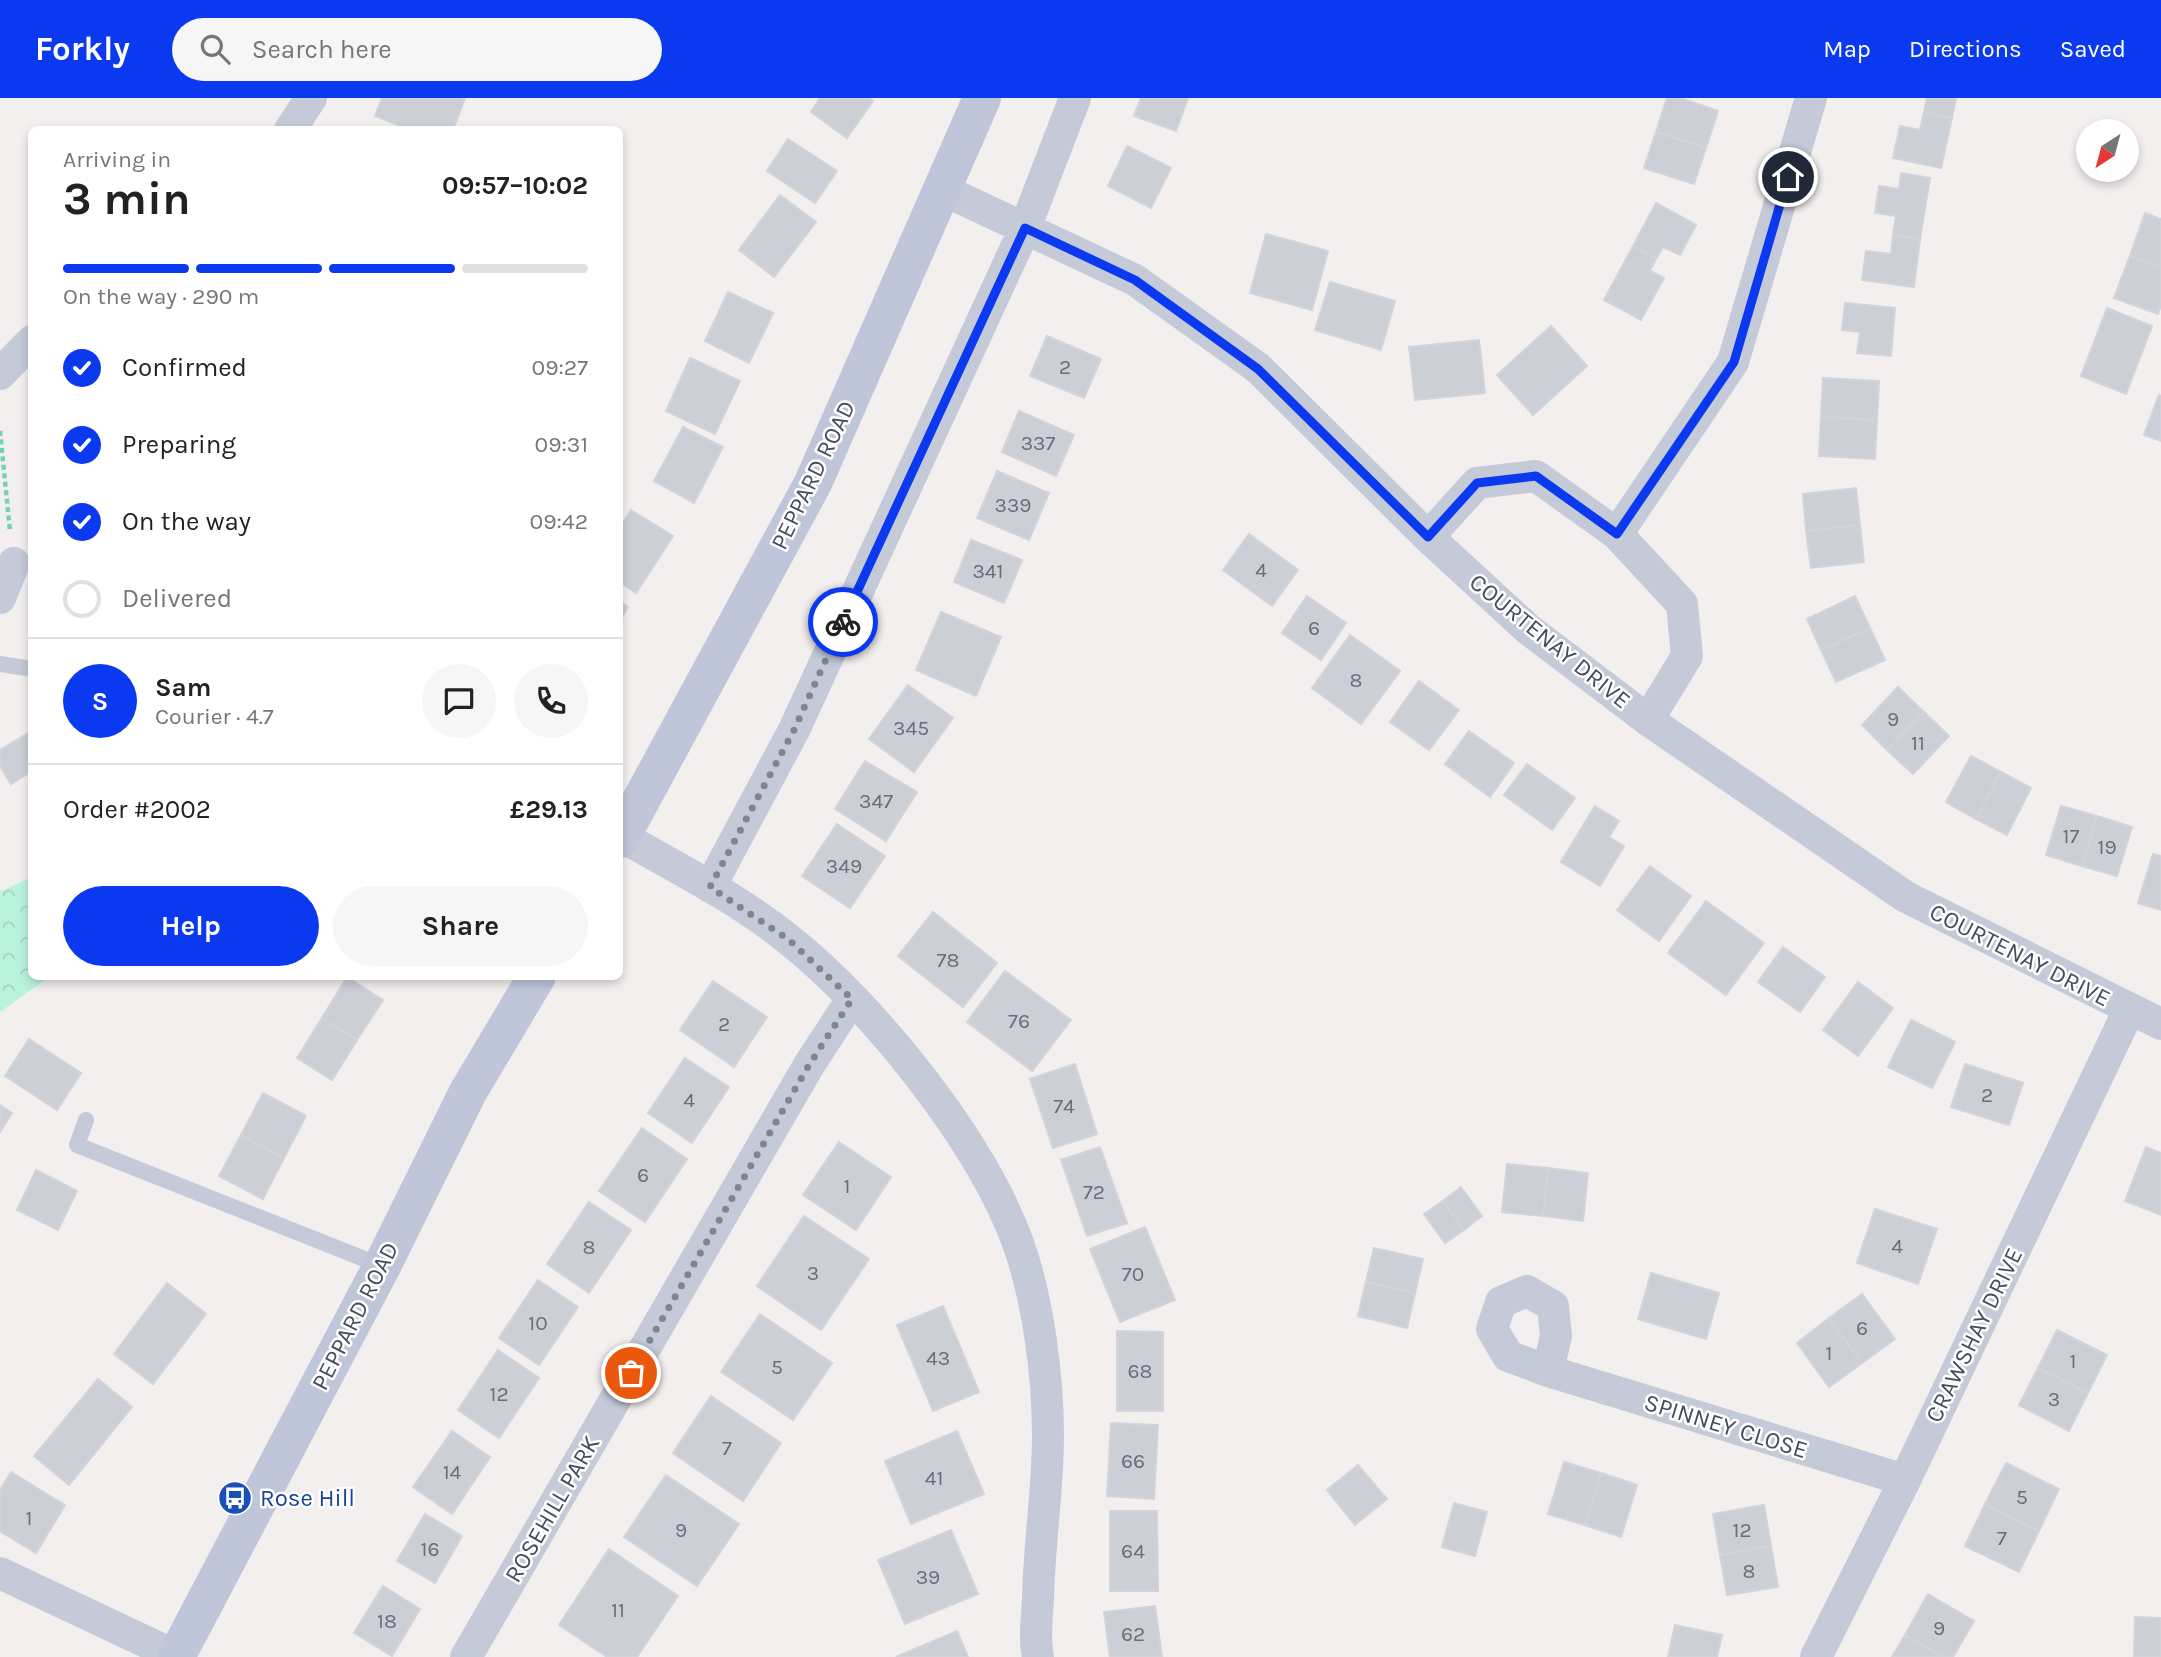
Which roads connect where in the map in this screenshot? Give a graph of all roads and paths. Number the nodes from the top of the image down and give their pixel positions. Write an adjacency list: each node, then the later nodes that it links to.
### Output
1 (311, 98): 5 (street)
2 (982, 98): 6 (main road, PEPPARD ROAD)
3 (1074, 98): 7 (street)
4 (1811, 98): 11 (street)
5 (293, 126)
6 (941, 189): 7 (street, COURTENAY DRIVE); 18 (main road, PEPPARD ROAD)
7 (1025, 228): 12 (street, COURTENAY DRIVE); 20 (street)
8 (28, 345): 9 (street)
9 (0, 374)
10 (0, 431): 13 (path)
11 (1617, 534): 12 (street); 17 (street)
12 (1428, 537): 17 (street, COURTENAY DRIVE)
13 (14, 563): 14 (street)
14 (0, 598)
15 (0, 664): 16 (lane)
16 (28, 668)
17 (1648, 720): 23 (street, COURTENAY DRIVE)
18 (623, 832)
19 (623, 840): 20 (street)
20 (710, 887): 22 (street)
21 (535, 980): 26 (main road, PEPPARD ROAD)
22 (852, 999): 31 (street, ROSEHILL PARK); 32 (street)
23 (2129, 1010): 24 (street, COURTENAY DRIVE); 28 (street, CRAWSHAY DRIVE)
24 (2161, 1024)
25 (86, 1120): 26 (lane)
26 (382, 1266): 30 (main road, PEPPARD ROAD)
27 (1548, 1371): 28 (street, SPINNEY CLOSE)
28 (1905, 1480): 33 (street, CRAWSHAY DRIVE)
29 (0, 1573): 30 (street)
30 (177, 1656)
31 (466, 1657)
32 (1038, 1657)
33 (1816, 1657)

